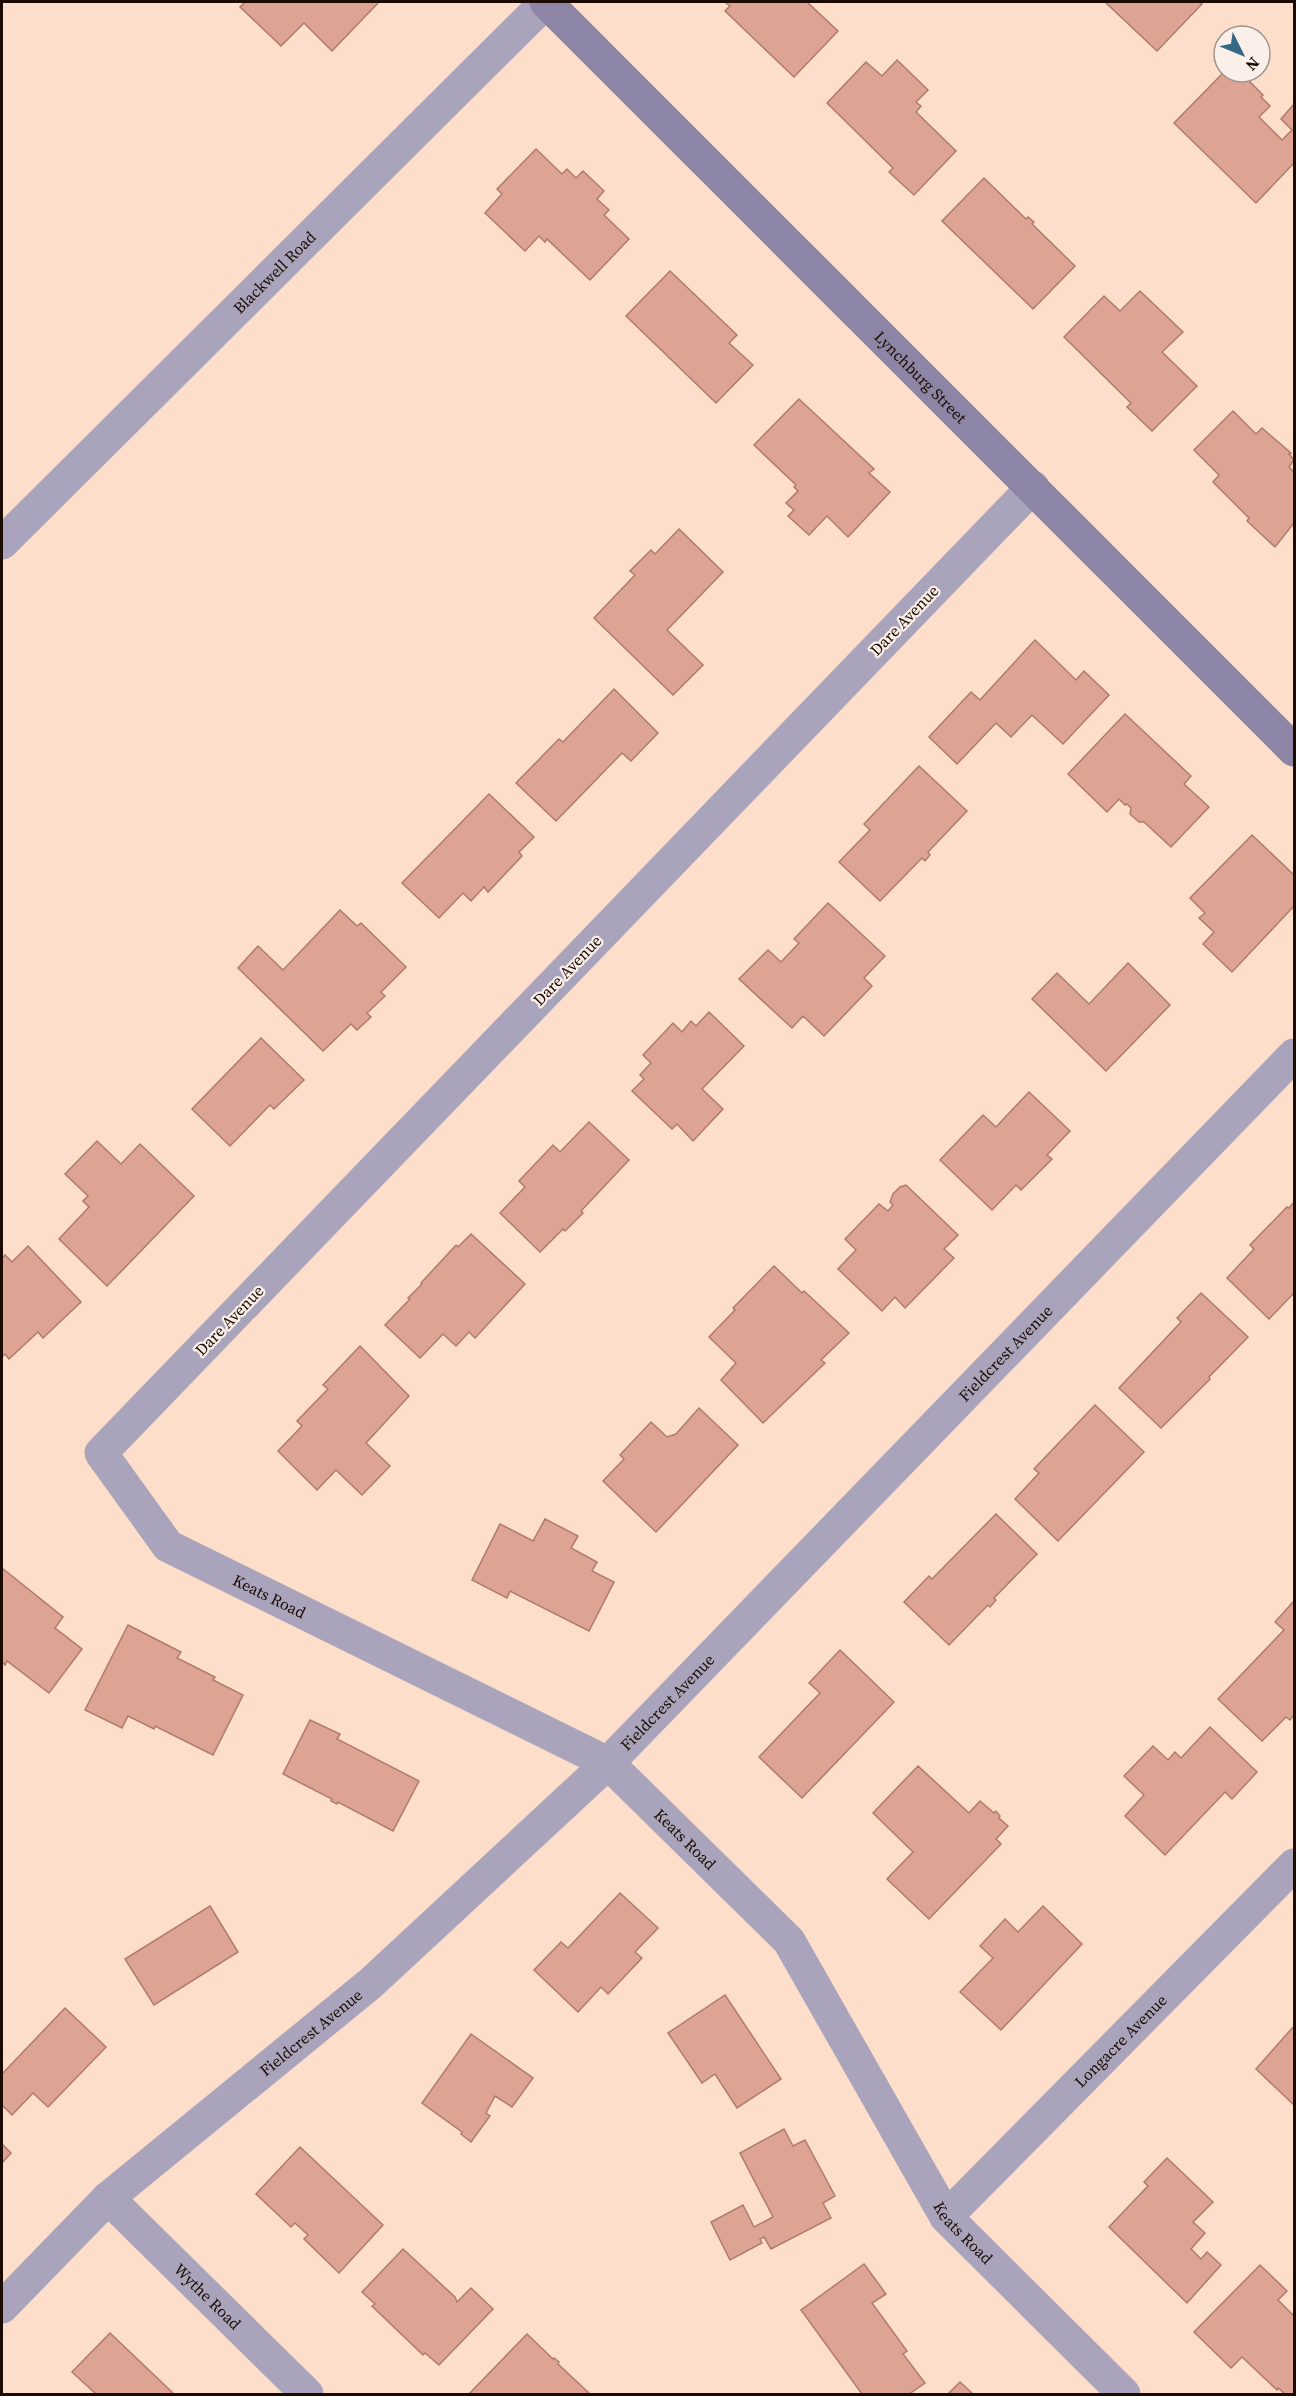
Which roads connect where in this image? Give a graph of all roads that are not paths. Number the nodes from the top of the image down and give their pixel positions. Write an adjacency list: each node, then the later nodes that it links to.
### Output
1 (546, 2): 2 (street, Lynchburg Street); 3 (street, Blackwell Road)
2 (1033, 486): 4 (street, Lynchburg Street); 6 (street, Dare Avenue)
3 (2, 543)
4 (1294, 750)
5 (1294, 1055): 7 (street, Fieldcrest Avenue)
6 (101, 1454): 7 (street, Keats Road)
7 (608, 1763): 9 (street, Fieldcrest Avenue); 10 (street, Keats Road)
8 (1294, 1865): 10 (street, Longacre Avenue)
9 (108, 2198): 11 (street, Fieldcrest Avenue); 12 (street, Wythe Road)
10 (946, 2217): 13 (street, Keats Road)
11 (2, 2307)
12 (307, 2394)
13 (1124, 2394)

